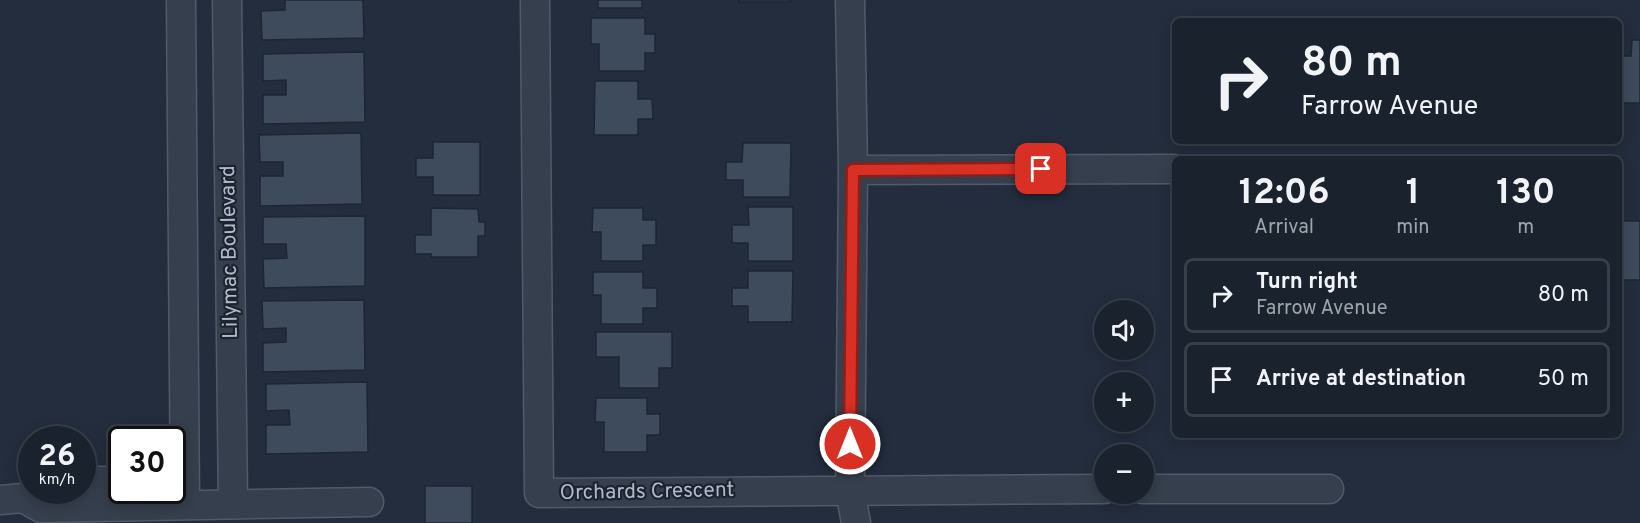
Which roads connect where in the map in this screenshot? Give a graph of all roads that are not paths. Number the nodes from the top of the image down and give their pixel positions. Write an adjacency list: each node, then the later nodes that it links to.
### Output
1 (182, 0): 7 (street)
2 (227, 0): 16 (street, Lilymac Boulevard)
3 (536, 0): 12 (street, Orchards Crescent)
4 (850, 0): 6 (street)
5 (1172, 169): 6 (street)
6 (853, 170): 12 (street)
7 (181, 426)
8 (1094, 489): 12 (street, Orchards Crescent)
9 (1154, 489): 10 (street)
10 (1329, 489)
11 (186, 490): 16 (street)
12 (850, 490): 17 (street)
13 (369, 502): 16 (street)
14 (33, 504): 15 (street)
15 (70, 504)
16 (233, 504)
17 (856, 523)

